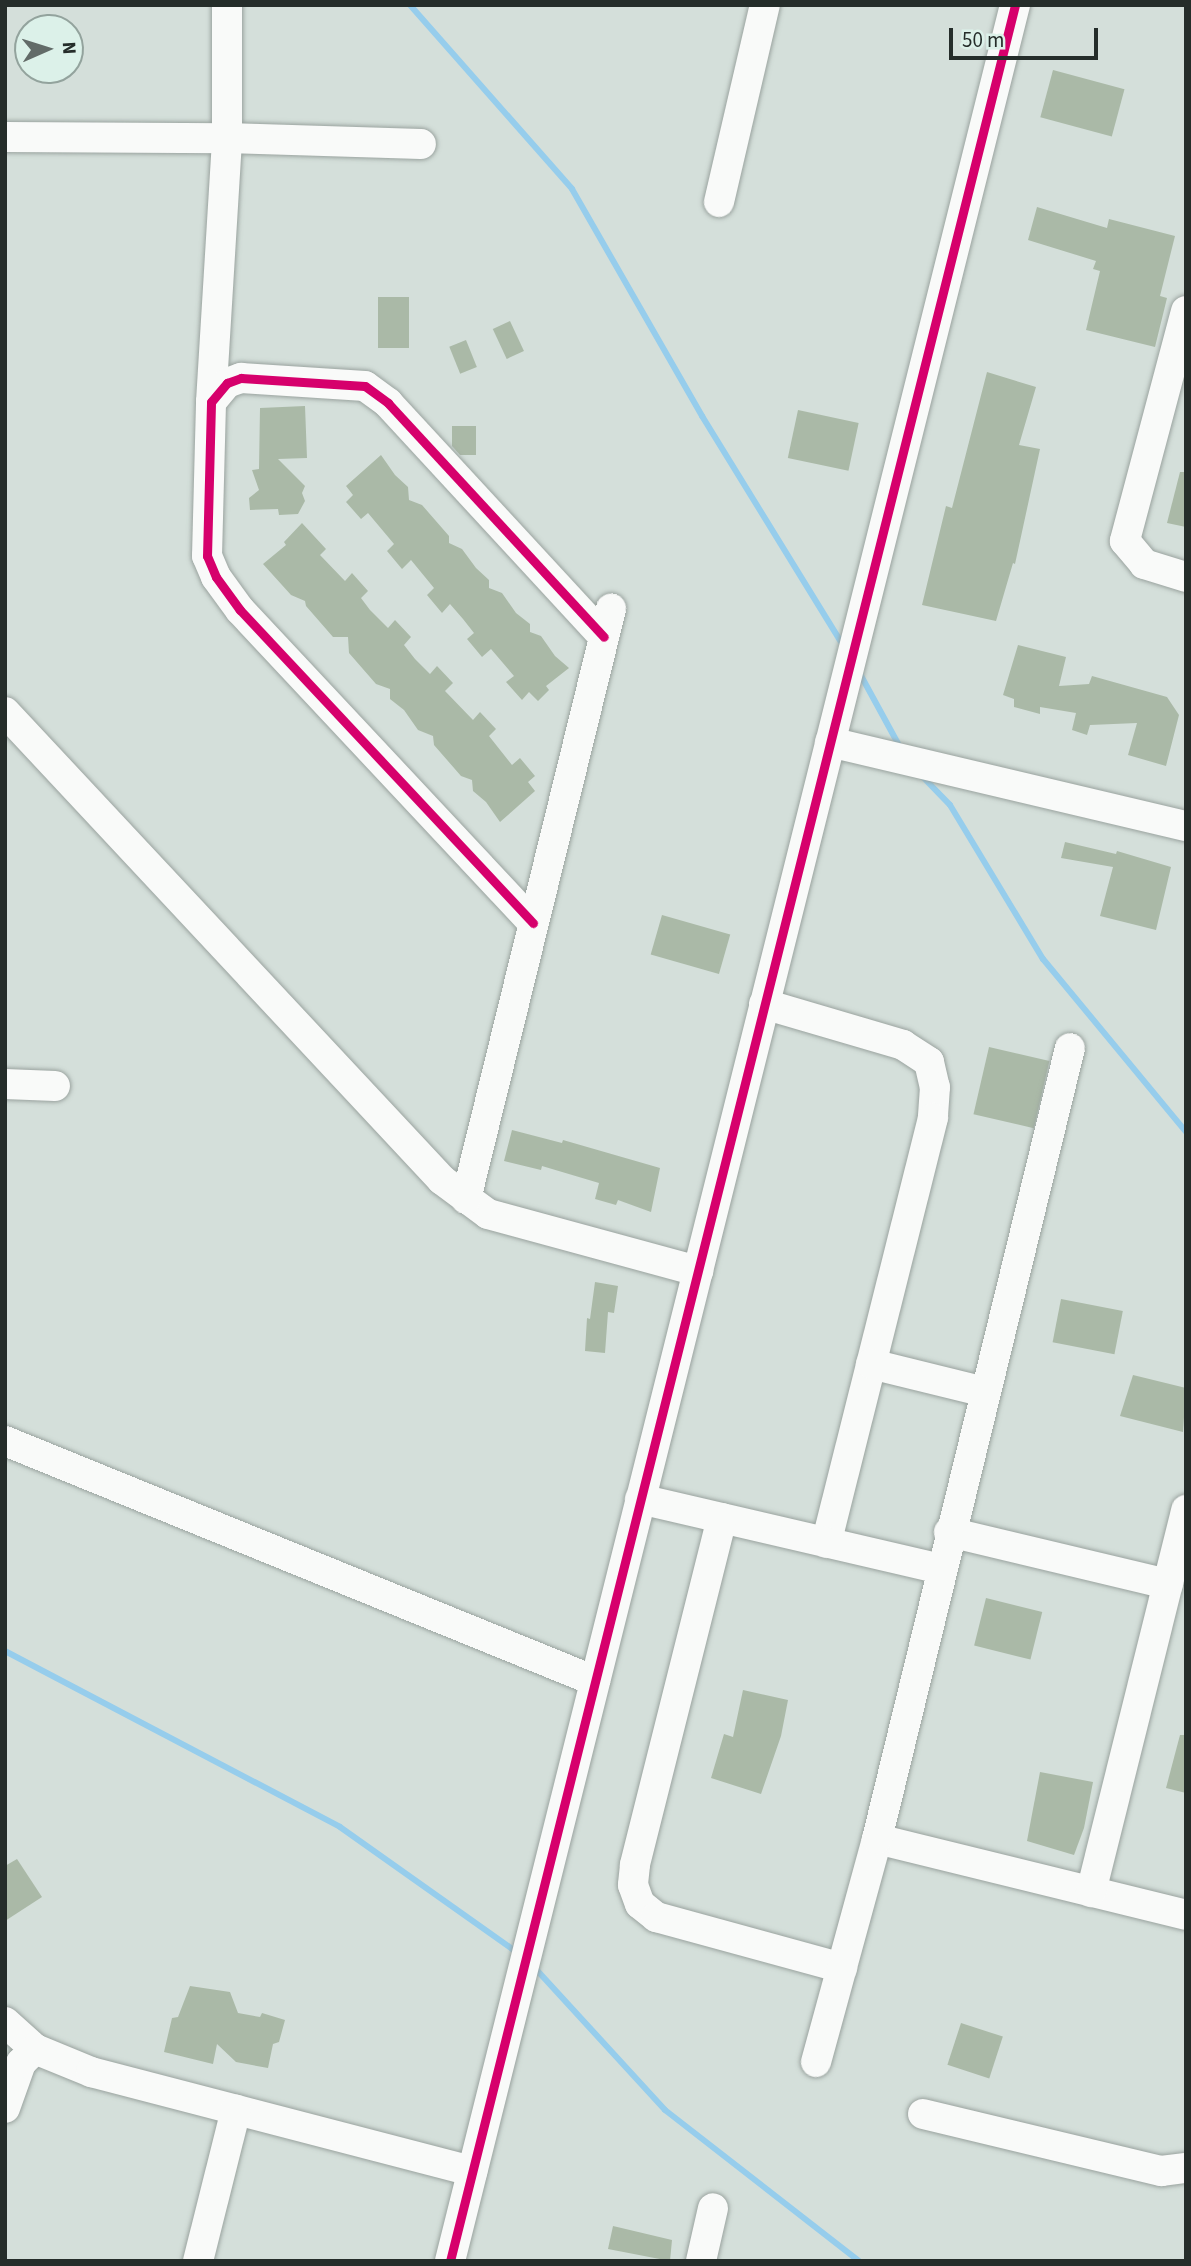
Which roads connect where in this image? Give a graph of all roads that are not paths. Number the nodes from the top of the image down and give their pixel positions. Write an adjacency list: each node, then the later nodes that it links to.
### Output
1 (227, 5): 5 (street)
2 (765, 5): 7 (street)
3 (1015, 5): 12 (street)
4 (5, 137): 5 (street)
5 (227, 138): 6 (street); 9 (street)
6 (421, 144)
7 (719, 202)
8 (1186, 311): 10 (street)
9 (211, 402): 14 (street); 14 (street)
10 (1186, 577)
11 (5, 712): 19 (street)
12 (830, 742): 13 (street); 15 (street)
13 (1186, 825)
14 (533, 923): 19 (street)
15 (764, 1004): 20 (street); 21 (street)
16 (1070, 1048): 22 (street)
17 (5, 1084): 18 (street)
18 (55, 1086)
19 (466, 1199): 20 (street)
20 (698, 1271): 24 (street)
21 (871, 1364): 22 (street); 28 (street)
22 (985, 1391): 27 (street)
23 (5, 1441): 31 (street)
24 (640, 1499): 26 (street); 31 (street)
25 (1186, 1510): 30 (street)
26 (722, 1518): 28 (street); 35 (street)
27 (950, 1532): 29 (street); 30 (street)
28 (826, 1543): 29 (street)
29 (941, 1569): 32 (street)
30 (1168, 1584): 33 (street)
31 (595, 1681): 43 (street)
32 (877, 1839): 33 (street); 35 (street)
33 (1091, 1892): 34 (street)
34 (1186, 1915)
35 (842, 1968): 38 (street)
36 (5, 2022): 37 (street)
37 (35, 2049): 39 (street); 40 (street)
38 (816, 2062)
39 (5, 2108)
40 (236, 2110): 43 (street); 45 (street)
41 (923, 2114): 42 (street)
42 (1186, 2168)
43 (472, 2171): 46 (street)
44 (713, 2208): 47 (street)
45 (198, 2261)
46 (450, 2261)
47 (701, 2261)

